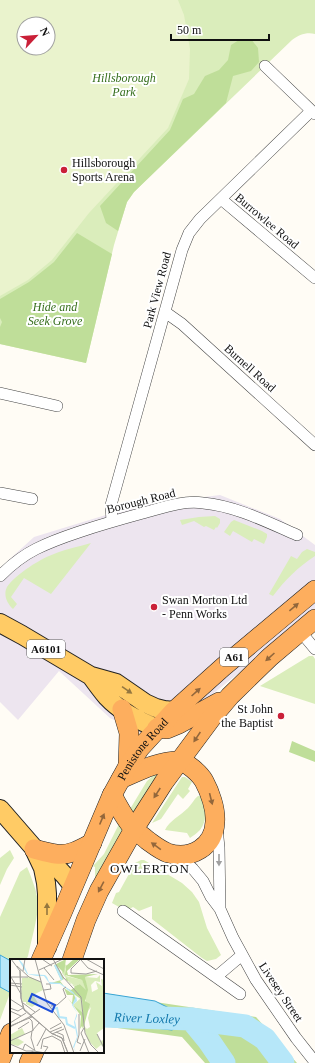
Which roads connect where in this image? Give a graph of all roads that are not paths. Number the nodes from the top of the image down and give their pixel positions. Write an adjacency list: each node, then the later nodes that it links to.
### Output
1 (265, 66): 2 (street)
2 (313, 112): 3 (street, Park View Road)
3 (221, 199): 4 (street, Burrowlee Road); 5 (street, Park View Road)
4 (315, 278)
5 (165, 312): 8 (street, Burnell Road); 11 (street, Park View Road)
6 (0, 394): 7 (street)
7 (57, 406)
8 (315, 445)
9 (0, 493): 10 (street)
10 (32, 500)
11 (112, 521): 12 (street, Borough Road); 13 (street, Borough Road)
12 (297, 535)
13 (0, 576)
14 (315, 590): 22 (highway, Penistone Road / A61, one-way to 14)
15 (315, 620): 17 (highway, A61)
16 (0, 623): 19 (main road, A6101)
17 (300, 631): 18 (street); 20 (highway, A61, one-way to 20)
18 (315, 649)
19 (91, 676): 21 (main road, A6101); 22 (main road, A6101, one-way to 22)
20 (230, 696): 23 (highway); 24 (highway, A61, one-way to 24)
21 (122, 709): 23 (main road, A6101); 25 (highway)
22 (174, 711): 23 (highway, Penistone Road / A61)
23 (158, 728): 25 (highway, Penistone Road / A61)
24 (180, 761): 25 (highway); 27 (highway, one-way to 27); 28 (highway, A61, one-way to 28)
25 (121, 780): 28 (highway); 29 (highway, Penistone Road / A61, one-way to 25)
26 (0, 809): 30 (main road)
27 (216, 822): 31 (highway); 33 (street, Livesey Street, one-way to 33)
28 (134, 829): 31 (highway, one-way to 28); 35 (highway, A61, one-way to 35)
29 (92, 843): 30 (highway); 32 (highway, Penistone Road / A61)
30 (34, 849): 32 (main road); 36 (main road, one-way to 30)
31 (178, 855): 33 (street, Livesey Street)
32 (73, 886): 35 (highway); 36 (highway, Penistone Road / A61)
33 (220, 908): 37 (street, Livesey Street)
34 (123, 911): 39 (street)
35 (86, 920): 38 (highway, A61)
36 (44, 954)
37 (242, 955): 39 (street); 44 (street, Livesey Street)
38 (72, 959)
39 (216, 977): 40 (street)
40 (240, 994)
41 (10, 1036): 43 (highway)
42 (34, 1053): 45 (highway)
43 (0, 1062)
44 (315, 1062)
45 (29, 1063)

